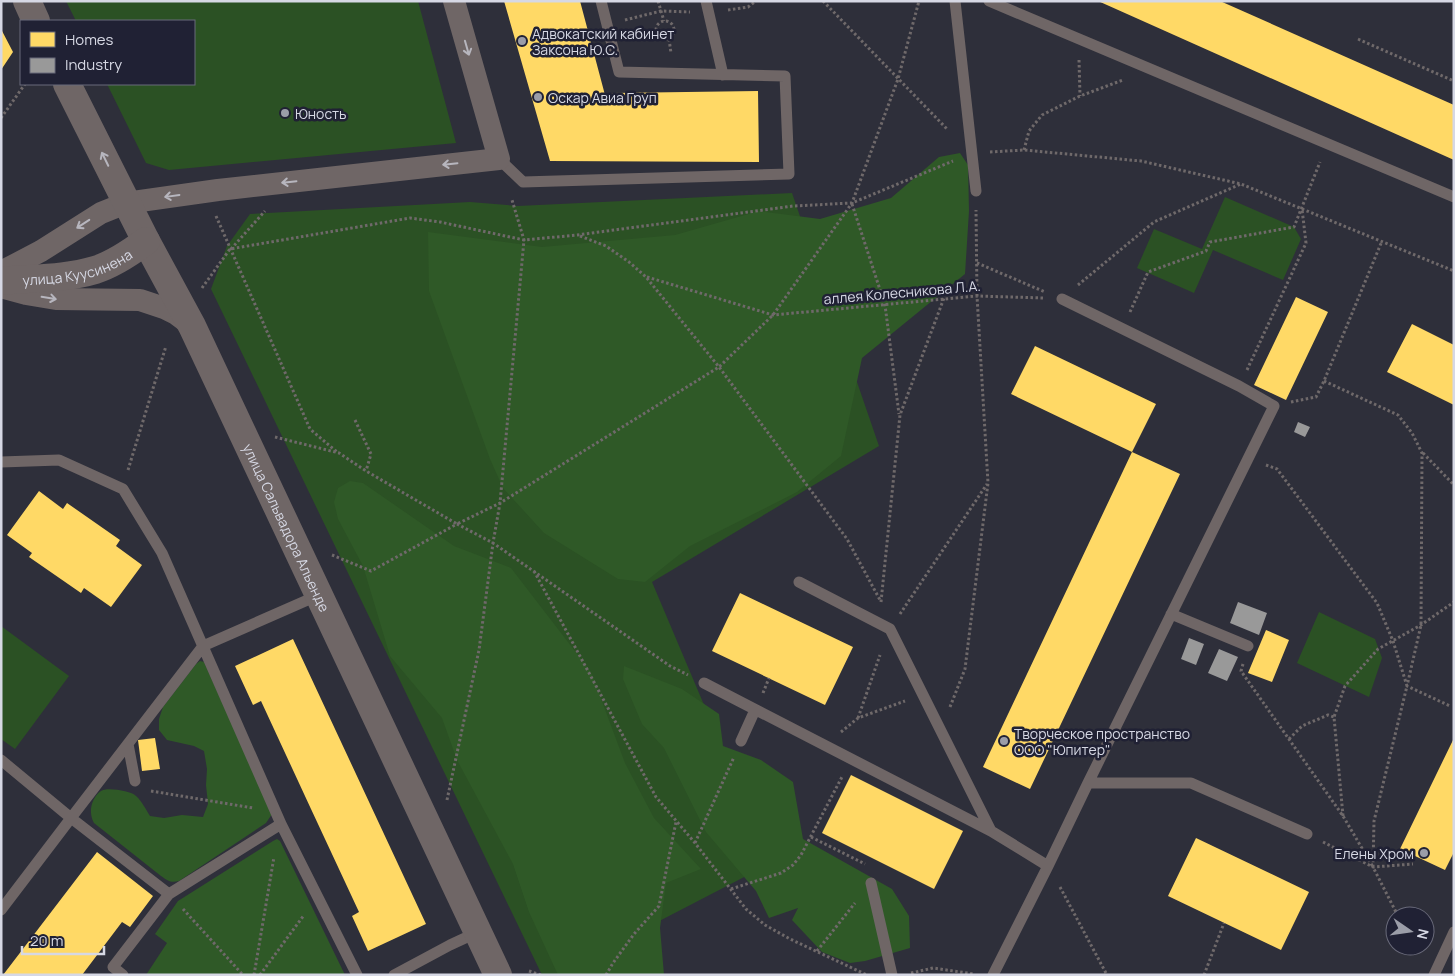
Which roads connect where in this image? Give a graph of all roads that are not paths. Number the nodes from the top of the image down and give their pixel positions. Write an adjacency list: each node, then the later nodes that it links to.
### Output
1 (27, 1): 7 (street)
2 (454, 1): 10 (street, one-way to 10)
3 (601, 1): 8 (lane)
4 (955, 1): 11 (lane)
5 (989, 1): 12 (lane)
6 (707, 7): 8 (lane)
7 (36, 20)
8 (722, 75): 10 (lane)
9 (68, 85): 13 (street, улица Сальвадора Альенде, one-way to 9)
10 (499, 158): 13 (street, one-way to 13)
11 (976, 192)
12 (1451, 197)
13 (126, 203): 14 (street, улица Сальвадора Альенде); 15 (street, one-way to 15)
14 (146, 241): 16 (street, улица Куусинена); 19 (street, улица Сальвадора Альенде)
15 (1, 272)
16 (1, 281)
17 (1, 287): 19 (street, one-way to 19)
18 (1062, 299): 23 (lane)
19 (192, 326): 22 (street, улица Сальвадора Альенде)
20 (1, 462): 24 (lane)
21 (800, 582): 35 (lane)
22 (319, 594): 24 (lane); 41 (street, улица Сальвадора Альенде)
23 (1171, 614): 25 (lane); 32 (lane)
24 (203, 646): 29 (lane); 34 (lane)
25 (1248, 646)
26 (704, 684): 27 (lane)
27 (755, 710): 28 (lane); 35 (lane)
28 (741, 741)
29 (128, 744): 31 (lane); 33 (lane)
30 (1, 760): 33 (lane)
31 (135, 781)
32 (1088, 783): 36 (lane); 37 (lane)
33 (71, 818): 39 (lane); 40 (lane)
34 (281, 824): 39 (lane); 44 (lane)
35 (991, 831): 37 (lane)
36 (1307, 834)
37 (1048, 866): 48 (lane)
38 (871, 884): 47 (lane)
39 (169, 894): 43 (lane)
40 (1, 910)
41 (478, 932): 45 (lane); 46 (street, улица Сальвадора Альенде)
42 (1454, 932): 49 (lane)
43 (123, 975)
44 (357, 975)
45 (394, 975)
46 (498, 975)
47 (892, 975)
48 (993, 975)
49 (1434, 975)

